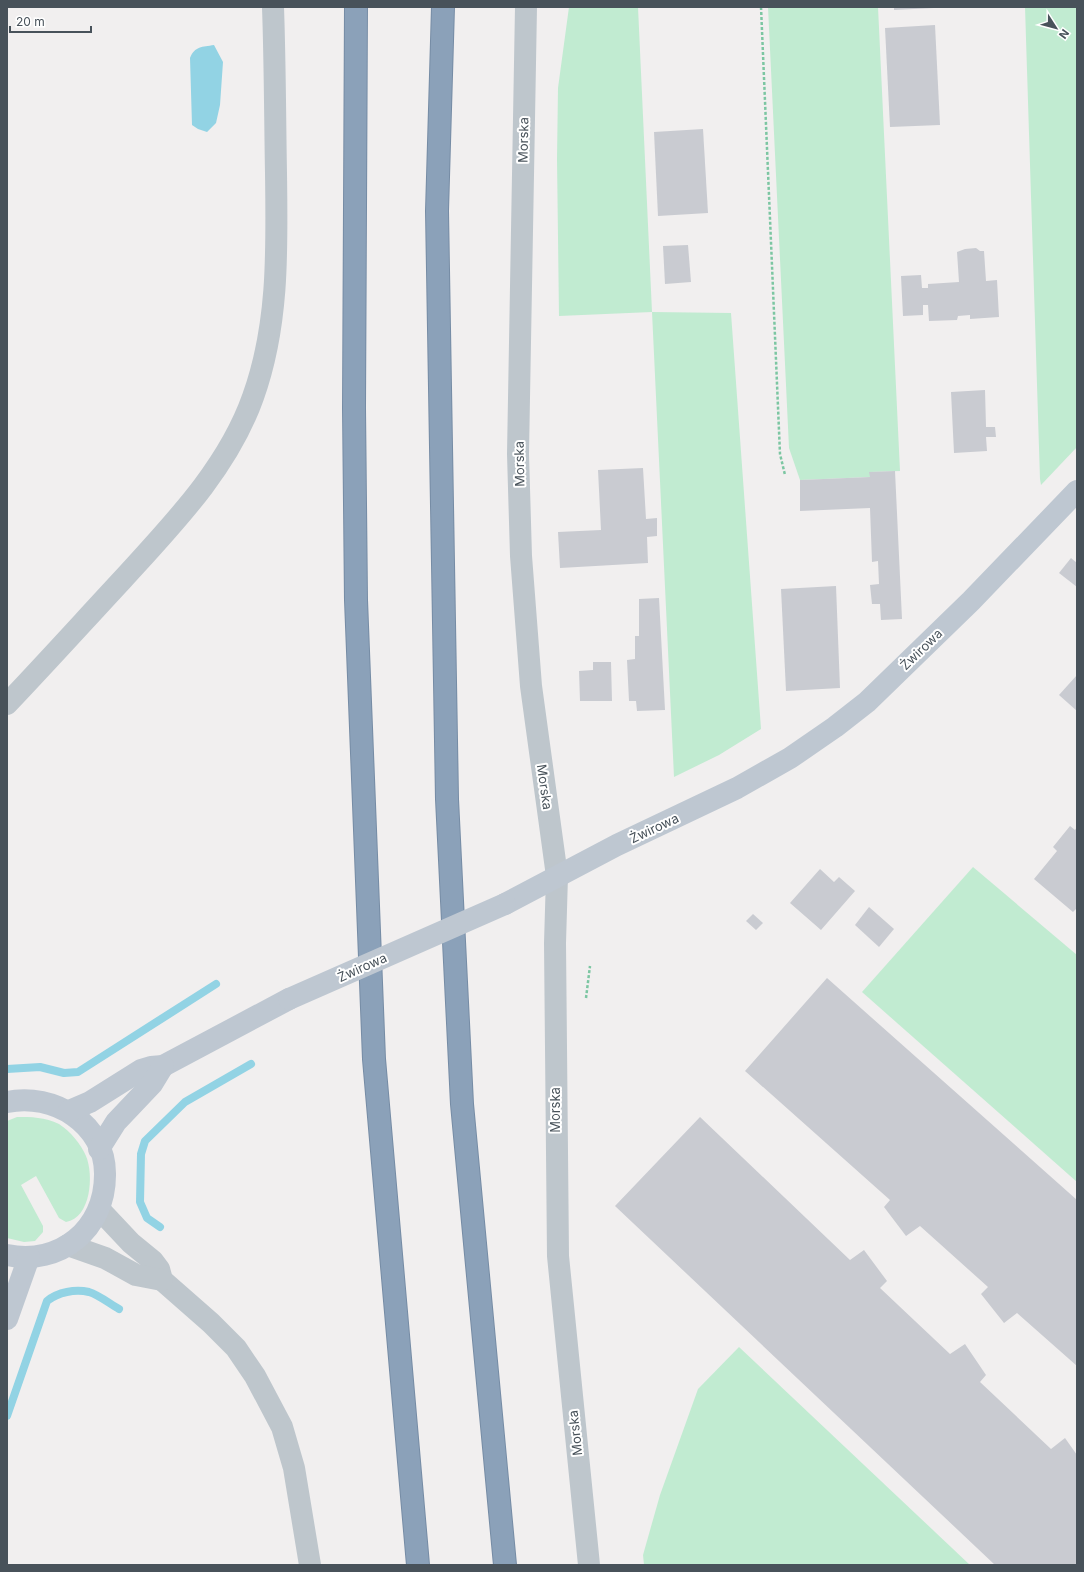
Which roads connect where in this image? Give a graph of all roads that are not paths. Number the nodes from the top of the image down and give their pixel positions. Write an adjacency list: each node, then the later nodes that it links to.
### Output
1 (273, 7): 6 (street)
2 (356, 7): 19 (highway)
3 (443, 7): 20 (highway)
4 (526, 7): 7 (street, Morska)
5 (1077, 491): 7 (street, Żwirowa)
6 (7, 704)
7 (557, 876): 8 (street, Żwirowa, bridge); 21 (street, Morska)
8 (163, 1066): 10 (street, Żwirowa); 11 (street)
9 (7, 1102): 10 (street)
10 (69, 1111): 11 (street)
11 (99, 1149): 12 (street)
12 (99, 1209): 13 (street); 16 (street)
13 (68, 1246): 15 (street); 16 (street)
14 (7, 1255): 15 (street)
15 (29, 1257): 17 (street)
16 (162, 1280): 18 (street)
17 (7, 1319)
18 (310, 1565)
19 (418, 1565)
20 (505, 1565)
21 (589, 1565)

